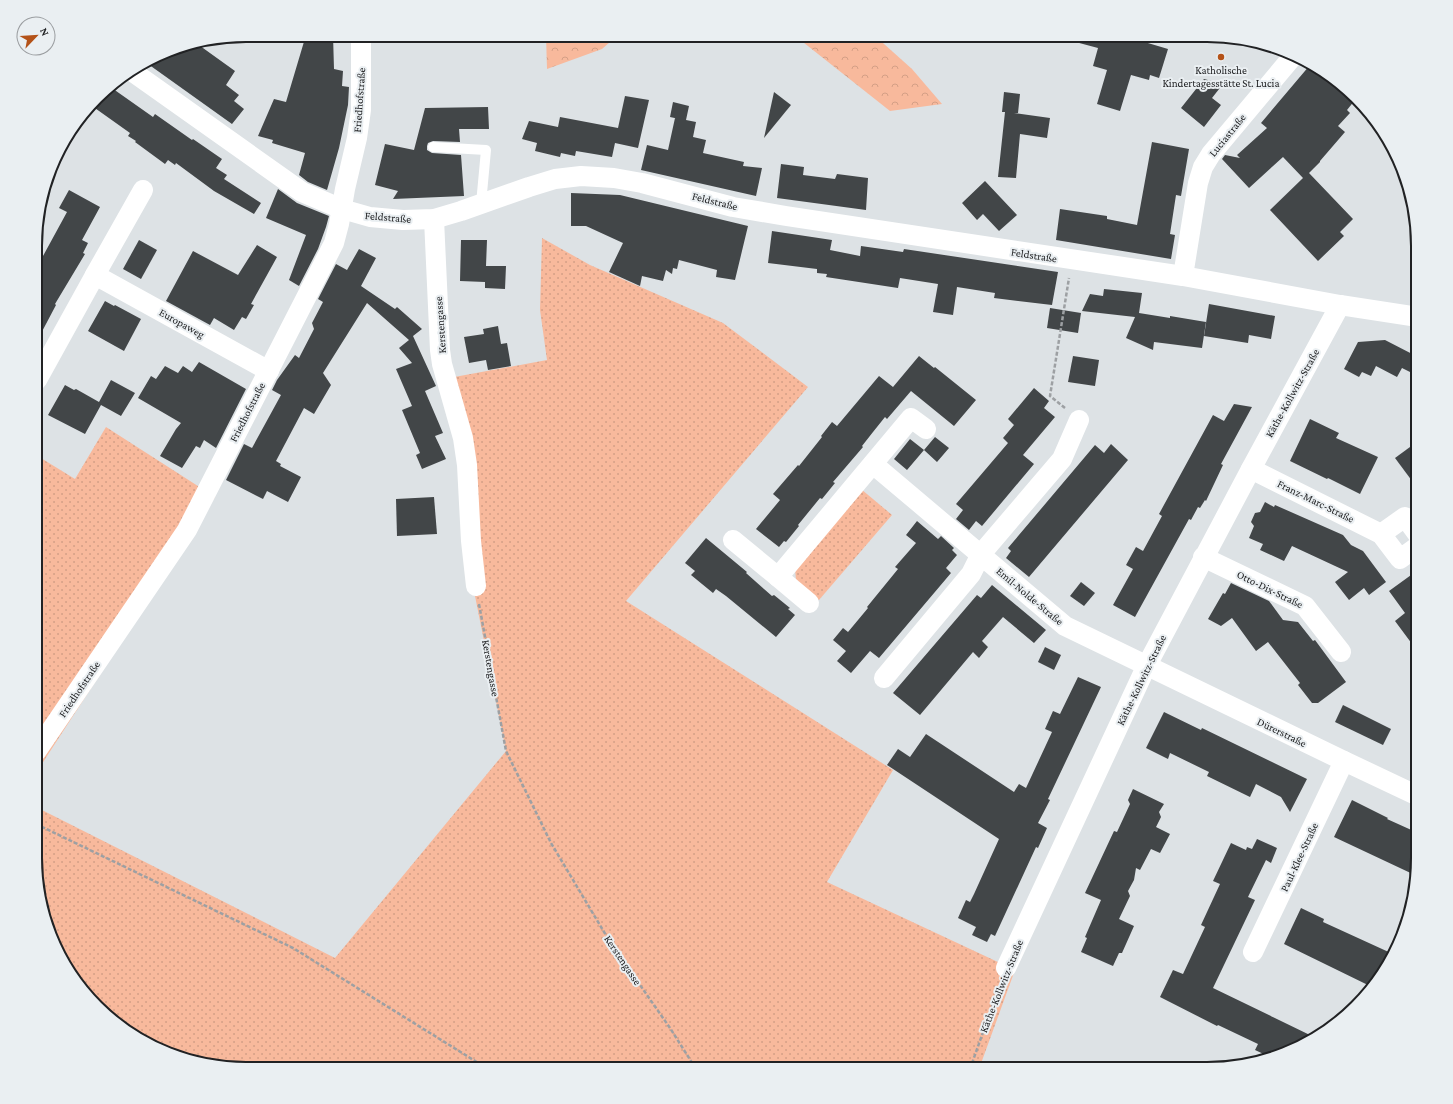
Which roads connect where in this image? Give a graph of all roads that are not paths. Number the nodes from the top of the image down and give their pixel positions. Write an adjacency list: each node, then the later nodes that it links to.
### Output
1 (361, 42): 7 (street, Friedhofstraße)
2 (1290, 60): 10 (street, Luciastraße)
3 (135, 74): 7 (street, Feldstraße)
4 (433, 147): 6 (lane)
5 (143, 190): 9 (street)
6 (481, 204): 8 (street, Feldstraße); 10 (street, Feldstraße)
7 (342, 209): 8 (street, Feldstraße); 14 (street, Friedhofstraße)
8 (434, 218): 26 (street, Kerstengasse)
9 (95, 275): 13 (street); 14 (street, Europaweg)
10 (1183, 276): 11 (street, Feldstraße)
11 (1340, 305): 12 (street, Feldstraße); 18 (street, Käthe-Kollwitz-Straße)
12 (1411, 316)
13 (42, 369)
14 (269, 371): 31 (street, Friedhofstraße)
15 (1079, 420): 23 (street)
16 (926, 429): 17 (street)
17 (873, 464): 23 (street, Emil-Nolde-Straße); 25 (street)
18 (1251, 469): 20 (street, Franz-Marc-Straße); 24 (street, Käthe-Kollwitz-Straße)
19 (1411, 526): 20 (street)
20 (1381, 534): 22 (street, Franz-Marc-Straße)
21 (733, 540): 25 (street)
22 (1411, 551)
23 (981, 554): 29 (street, Emil-Nolde-Straße); 30 (street)
24 (1203, 557): 28 (street, Otto-Dix-Straße); 29 (street, Käthe-Kollwitz-Straße)
25 (778, 577): 27 (street)
26 (476, 586)
27 (809, 603)
28 (1341, 652)
29 (1146, 667): 32 (street, Dürerstraße); 35 (street, Käthe-Kollwitz-Straße)
30 (884, 678)
31 (42, 743)
32 (1344, 762): 33 (street, Dürerstraße); 34 (street, Paul-Klee-Straße)
33 (1411, 789)
34 (1253, 952)
35 (1006, 968)

